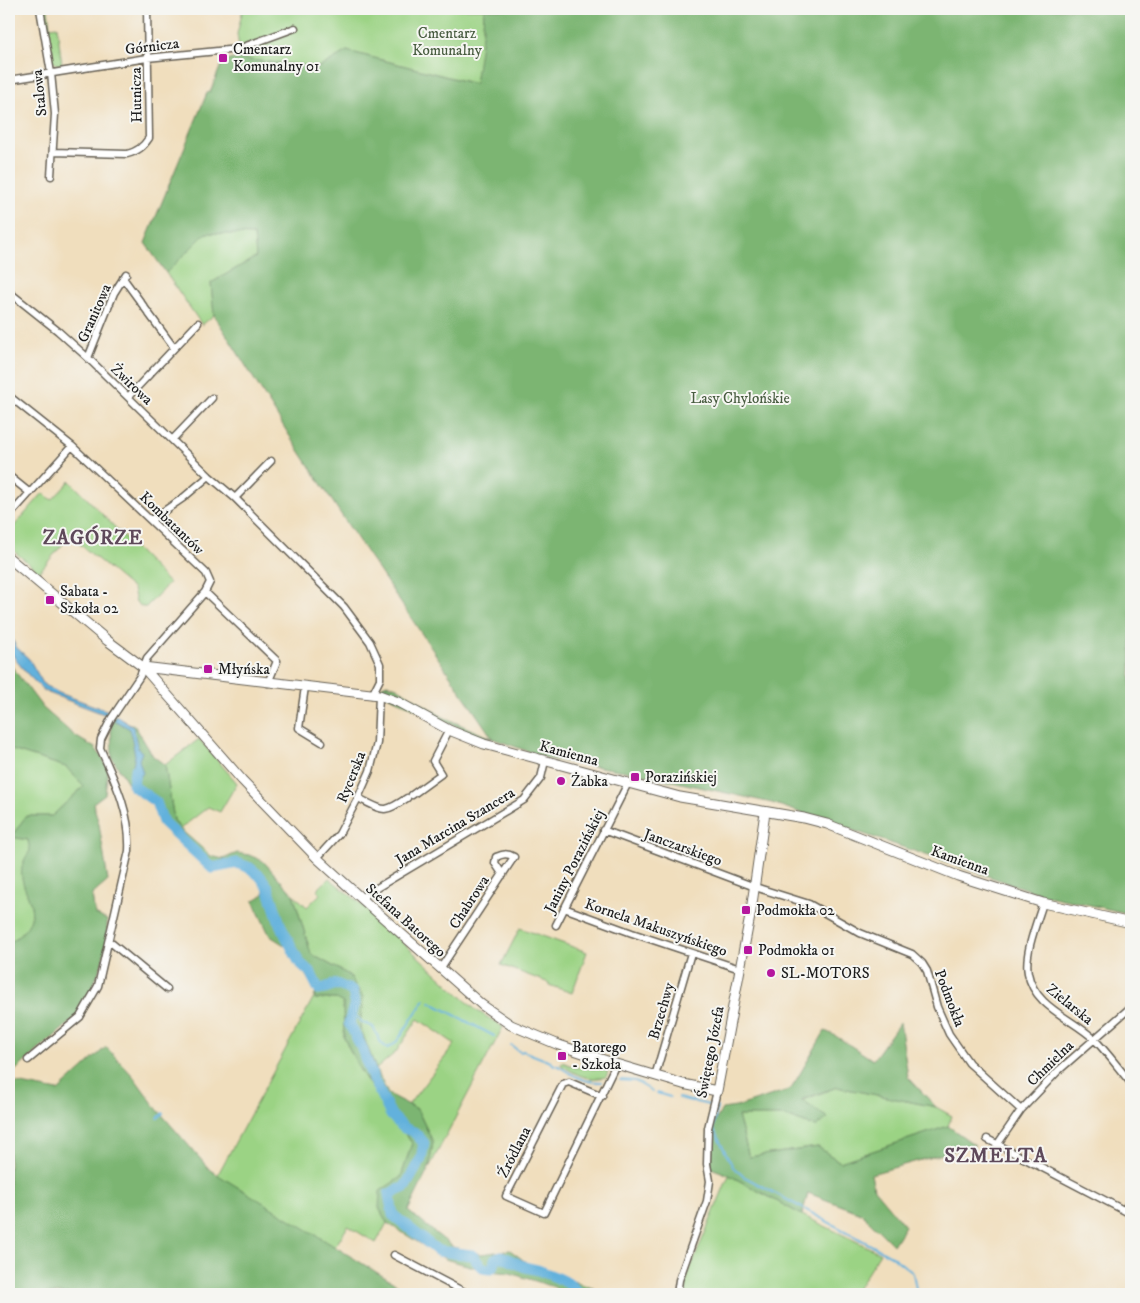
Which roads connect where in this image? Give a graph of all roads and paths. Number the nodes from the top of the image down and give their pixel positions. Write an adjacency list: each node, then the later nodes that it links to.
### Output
1 (40, 9): 5 (street, Stalowa)
2 (147, 9): 4 (street, Hutnicza)
3 (295, 28): 4 (street, Górnicza)
4 (147, 58): 5 (street, Górnicza); 7 (street, Hutnicza)
5 (51, 73): 6 (street, Górnicza); 7 (street, Stalowa)
6 (9, 80)
7 (53, 152): 8 (street, Stalowa)
8 (51, 176)
9 (9, 292): 12 (street, Żwirowa)
10 (198, 323): 11 (street)
11 (174, 348): 12 (street, Granitowa); 14 (street)
12 (88, 358): 14 (street, Żwirowa)
13 (9, 396): 17 (street, Kombatantów)
14 (128, 397): 16 (street, Żwirowa)
15 (212, 398): 16 (street)
16 (172, 440): 20 (street, Żwirowa)
17 (72, 446): 21 (street); 24 (street, Kombatantów)
18 (272, 461): 22 (street)
19 (9, 476): 21 (street)
20 (209, 476): 22 (street, Żwirowa); 24 (street)
21 (30, 492): 23 (street)
22 (235, 498): 30 (street, Żwirowa)
23 (9, 516)
24 (151, 520): 26 (street, Kombatantów)
25 (9, 558): 27 (street, Stefana Batorego)
26 (205, 592): 27 (street); 28 (street)
27 (143, 668): 28 (street, Kamienna); 38 (street, Stefana Batorego); 46 (street)
28 (268, 683): 29 (street, Kamienna)
29 (305, 687): 30 (street, Kamienna); 32 (street)
30 (376, 695): 31 (street, Kamienna); 35 (street, Rycerska)
31 (449, 730): 33 (street, Kamienna); 35 (street)
32 (322, 742)
33 (545, 761): 34 (street, Kamienna); 41 (street, Jana Marcina Szancera)
34 (628, 783): 36 (street, Kamienna); 37 (street, Janiny Porazińskiej)
35 (358, 798): 38 (street, Rycerska)
36 (765, 812): 40 (street, Świętego Józefa); 42 (street, Kamienna)
37 (603, 830): 40 (street, Janczarskiego); 43 (street, Janiny Porazińskiej)
38 (317, 858): 41 (street, Stefana Batorego)
39 (503, 875): 48 (street, Chabrowa)
40 (755, 887): 49 (street, Świętego Józefa); 59 (street, Podmokła)
41 (362, 899): 48 (street, Stefana Batorego)
42 (1043, 903): 44 (street, Kamienna); 52 (street, Zielarska)
43 (564, 908): 45 (street, Janiny Porazińskiej); 47 (street, Kornela Makuszyńskiego)
44 (1131, 923)
45 (556, 925)
46 (110, 941): 50 (street); 53 (street)
47 (692, 953): 49 (street, Kornela Makuszyńskiego); 55 (street, Brzechwy)
48 (440, 969): 54 (street, Stefana Batorego)
49 (740, 969): 57 (street, Świętego Józefa)
50 (167, 989)
51 (1131, 1007): 52 (street, Chmielna)
52 (1093, 1038): 56 (street, Zielarska); 59 (street, Chmielna)
53 (28, 1060)
54 (616, 1064): 55 (street, Stefana Batorego); 58 (street, Źródlana)
55 (655, 1076): 57 (street, Stefana Batorego)
56 (1131, 1083)
57 (717, 1091): 66 (street, Świętego Józefa)
58 (602, 1096): 58 (street, Źródlana)
59 (1021, 1110): 61 (street, Chmielna)
60 (987, 1139): 61 (street)
61 (997, 1145): 63 (street)
62 (1131, 1198): 63 (street)
63 (1128, 1212)
64 (394, 1255): 65 (street)
65 (468, 1294)
66 (677, 1294)

